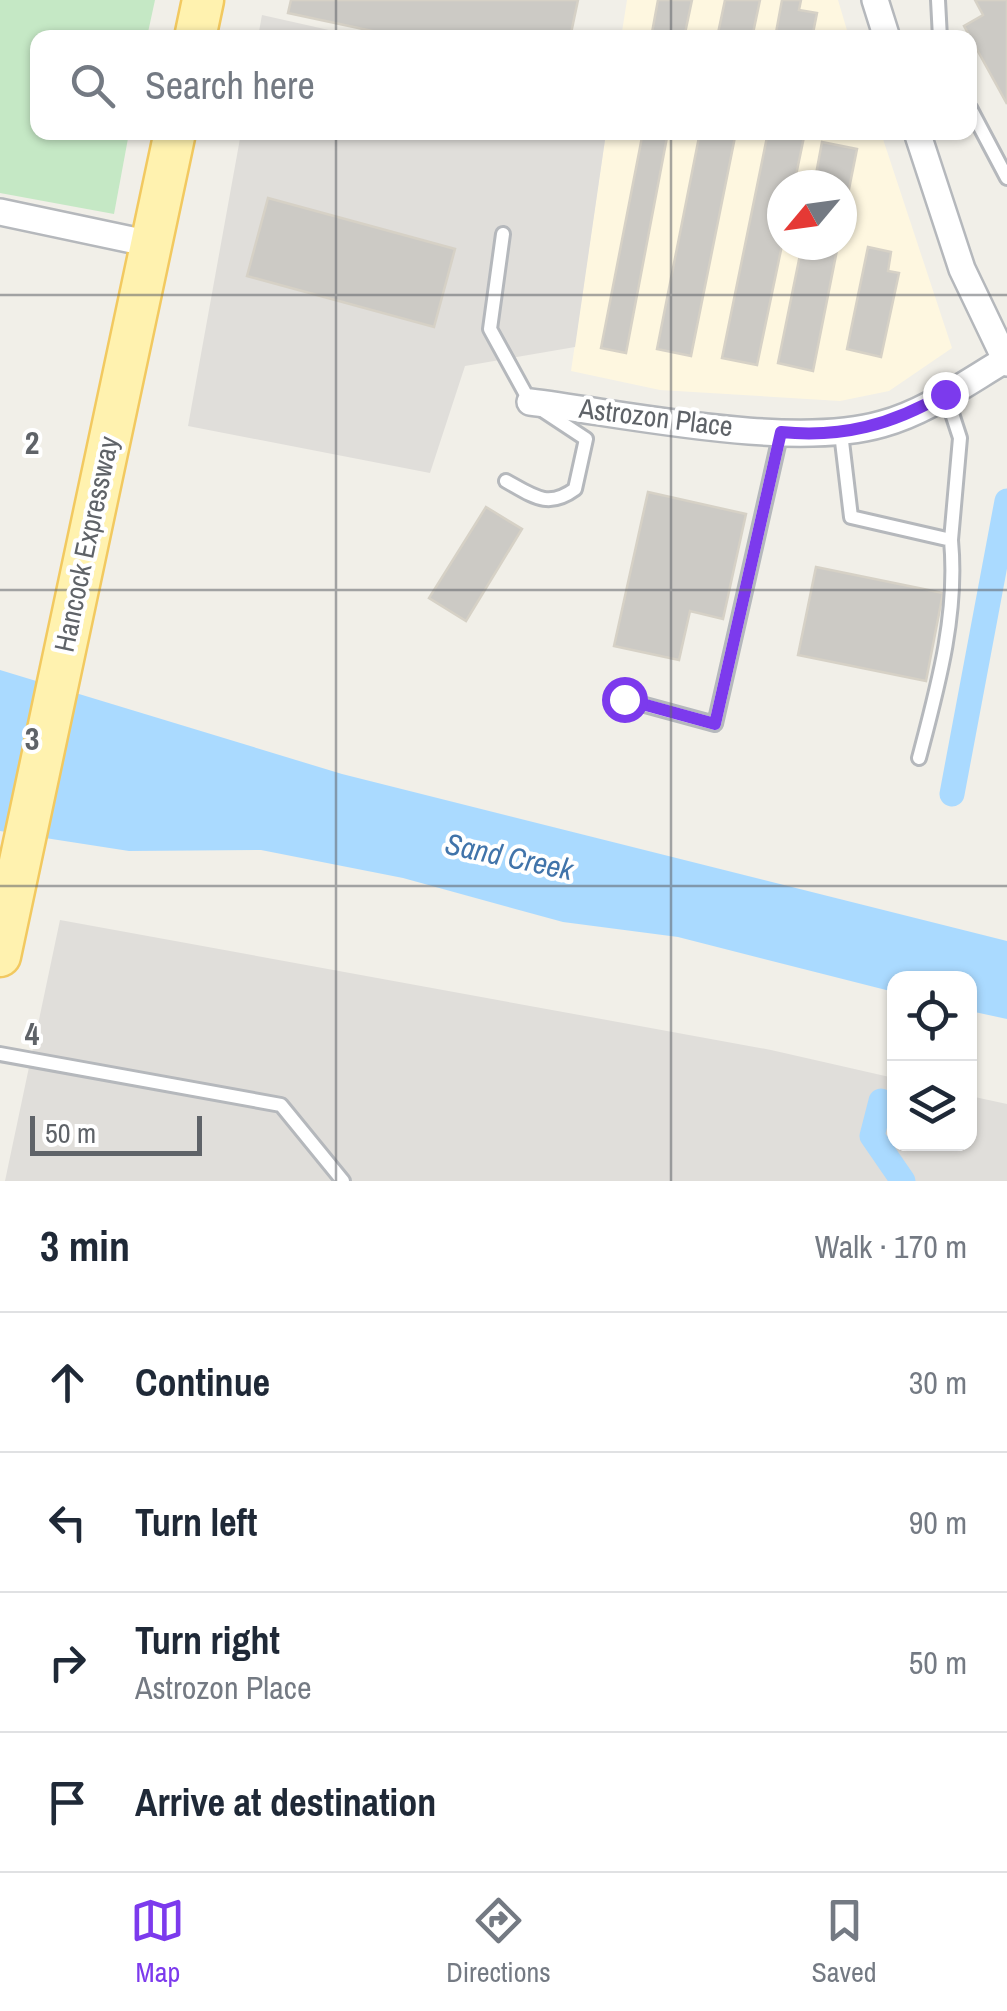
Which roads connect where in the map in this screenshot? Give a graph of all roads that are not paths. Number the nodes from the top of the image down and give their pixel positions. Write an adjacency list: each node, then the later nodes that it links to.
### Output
1 (204, 0): 4 (main road)
2 (874, 0): 5 (street)
3 (938, 0): 6 (lane)
4 (197, 30)
5 (883, 30)
6 (940, 30)
7 (977, 121): 10 (lane)
8 (173, 140): 13 (main road, Hancock Expressway)
9 (920, 140): 14 (street)
10 (1007, 178)
11 (0, 212): 13 (street)
12 (503, 234): 16 (lane)
13 (151, 244): 23 (main road, Hancock Expressway)
14 (1006, 362): 15 (street, Astrozon Place)
15 (945, 394): 18 (street, Astrozon Place); 20 (lane)
16 (530, 402): 17 (street, Astrozon Place); 19 (lane)
17 (781, 432): 18 (street, Astrozon Place); 21 (lane)
18 (841, 432): 20 (lane)
19 (506, 481)
20 (951, 540): 22 (lane)
21 (624, 699)
22 (919, 758)
23 (0, 956)
24 (0, 1054): 25 (lane)
25 (343, 1181)

